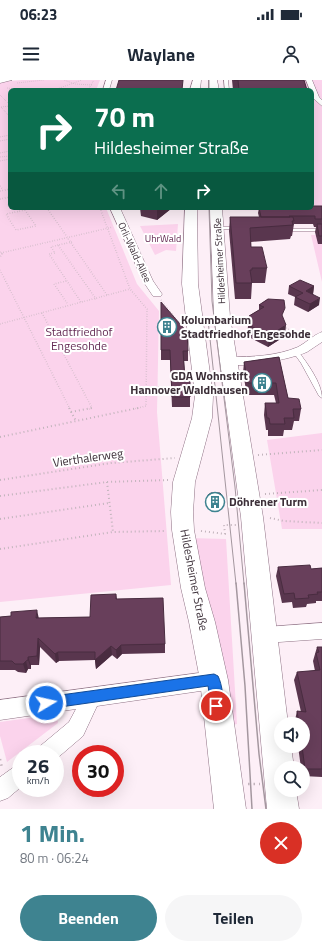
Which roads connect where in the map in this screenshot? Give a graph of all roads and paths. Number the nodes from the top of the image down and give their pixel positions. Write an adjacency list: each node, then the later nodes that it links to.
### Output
1 (44, 80): 6 (path)
2 (64, 80): 7 (path)
3 (82, 80): 7 (path)
4 (94, 80): 8 (path)
5 (0, 81): 6 (street)
6 (12, 81)
7 (72, 84): 8 (path); 9 (path)
8 (92, 85): 10 (path)
9 (60, 88)
10 (90, 88)
11 (314, 93): 14 (street)
12 (0, 95): 13 (path)
13 (8, 103)
14 (322, 104)
15 (1, 107): 16 (path)
16 (8, 115)
17 (0, 186): 20 (path)
18 (8, 189): 20 (path)
19 (0, 190): 20 (path)
20 (3, 190)
21 (48, 210): 33 (path)
22 (101, 210): 28 (path)
23 (116, 210): 27 (street, Orli-Wald-Allee)
24 (191, 210): 50 (main road, Hildesheimer Straße)
25 (216, 210): 29 (main road, Hildesheimer Straße)
26 (14, 212): 26 (path)
27 (123, 226): 28 (path); 41 (street, Orli-Wald-Allee)
28 (108, 228): 33 (path); 40 (path)
29 (217, 228): 30 (lane); 53 (main road, Hildesheimer Straße)
30 (241, 228)
31 (278, 229): 32 (lane)
32 (322, 230)
33 (69, 238): 34 (path); 36 (path)
34 (72, 242): 35 (path); 42 (path)
35 (58, 245): 39 (path); 43 (path)
36 (1, 252): 37 (path)
37 (0, 257)
38 (0, 270): 47 (path)
39 (66, 281): 44 (path); 45 (path)
40 (130, 289): 42 (path); 54 (path)
41 (157, 294): 50 (path)
42 (107, 295): 43 (path)
43 (96, 298): 44 (path)
44 (81, 302): 46 (path)
45 (67, 303)
46 (42, 313): 47 (path); 57 (path)
47 (25, 318): 48 (path); 57 (path)
48 (0, 324)
49 (286, 328): 51 (path)
50 (197, 337): 79 (main road, Hildesheimer Straße)
51 (319, 341): 52 (street)
52 (296, 352): 53 (street); 56 (lane)
53 (229, 361): 70 (main road, Hildesheimer Straße)
54 (146, 387): 55 (path); 58 (path)
55 (174, 387)
56 (322, 396)
57 (71, 412): 58 (path)
58 (76, 421): 59 (path)
59 (0, 437)
60 (322, 450): 61 (path)
61 (256, 456)
62 (178, 458): 64 (path, Vierthalerweg)
63 (174, 479): 65 (path)
64 (0, 480)
65 (107, 482): 68 (path); 69 (path)
66 (322, 490): 67 (path)
67 (263, 494)
68 (0, 496)
69 (109, 503): 71 (path); 75 (path)
70 (252, 517): 72 (path); 74 (path); 78 (main road, Hildesheimer Straße)
71 (0, 519)
72 (322, 523)
73 (171, 530): 75 (path)
74 (195, 531)
75 (112, 532): 76 (path)
76 (0, 549)
77 (322, 631): 78 (street)
78 (265, 634): 86 (main road, Hildesheimer Straße)
79 (214, 680): 80 (street); 85 (main road, Hildesheimer Straße)
80 (92, 696): 81 (street); 82 (street)
81 (0, 710)
82 (57, 745)
83 (0, 759): 84 (path)
84 (8, 778)
85 (230, 809)
86 (283, 809)

